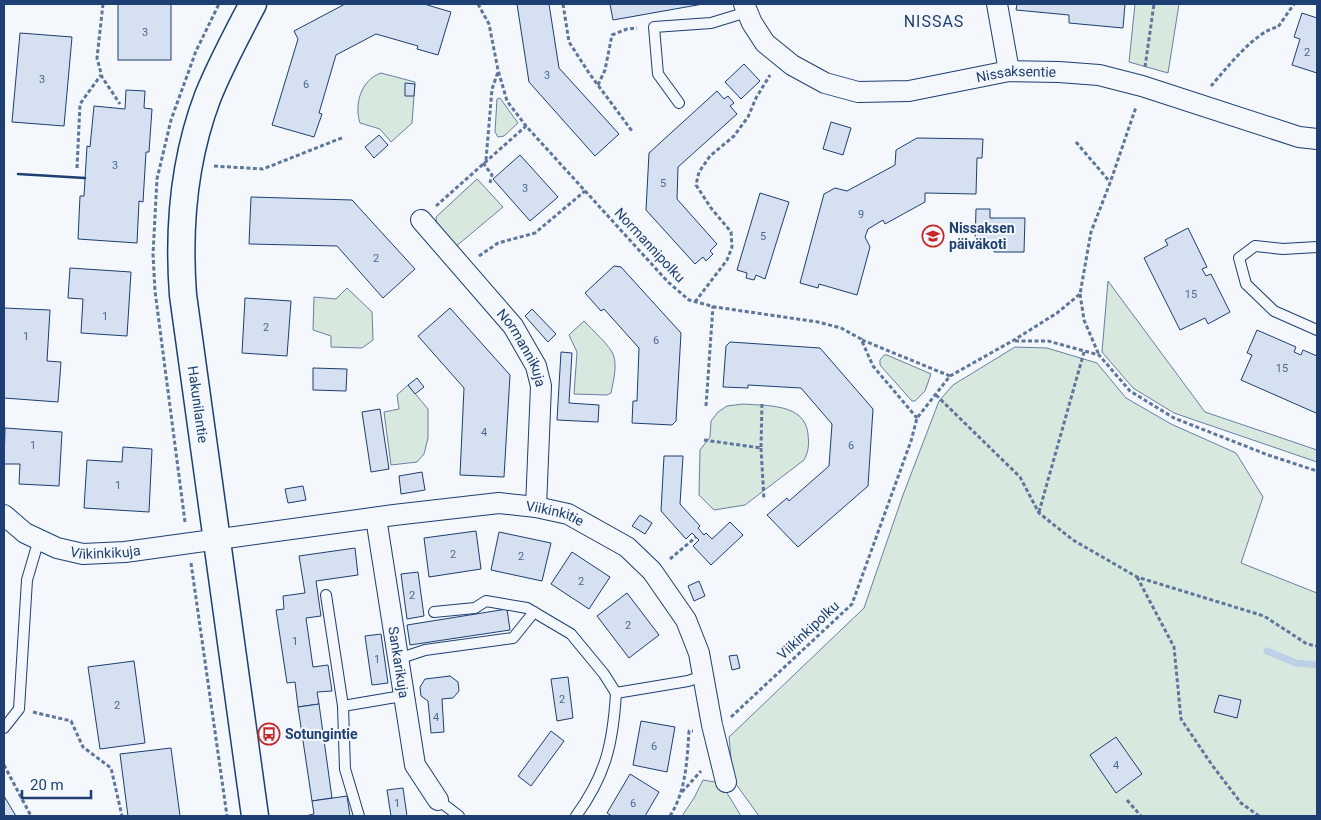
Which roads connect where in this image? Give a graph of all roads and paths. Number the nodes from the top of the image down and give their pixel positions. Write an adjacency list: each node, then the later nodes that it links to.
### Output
1 (103, 4): 13 (path)
2 (253, 4): 58 (street, Hakunilantie)
3 (478, 4): 10 (path, Normannipolku)
4 (563, 4): 14 (path)
5 (997, 4): 11 (street)
6 (1154, 4): 15 (path)
7 (1294, 4): 16 (path)
8 (745, 8): 9 (lane); 11 (street, Nissaksentie)
9 (654, 27): 14 (path); 17 (lane)
10 (498, 70): 19 (path, Normannipolku); 25 (path)
11 (1009, 71): 15 (street, Nissaksentie)
12 (772, 72): 36 (path)
13 (101, 75): 18 (path); 27 (path)
14 (598, 85): 20 (path)
15 (1142, 86): 22 (street, Nissaksentie); 30 (path)
16 (1207, 90)
17 (679, 102)
18 (120, 104)
19 (526, 126): 25 (path); 31 (path, Normannipolku)
20 (632, 131)
21 (344, 137): 26 (path)
22 (1317, 140)
23 (1076, 142): 30 (path)
24 (216, 156): 26 (path)
25 (484, 162): 29 (path); 32 (path)
26 (214, 166): 28 (path)
27 (77, 168)
28 (212, 176)
29 (490, 183)
30 (1110, 183): 35 (path)
31 (585, 191): 34 (path); 36 (path, Normannipolku)
32 (421, 220): 34 (street, Normannikuja)
33 (1317, 247): 38 (lane)
34 (463, 268): 52 (street, Normannikuja)
35 (1080, 294): 40 (path); 42 (path)
36 (695, 302): 37 (path, Normannipolku)
37 (713, 306): 39 (path, Normannipolku); 46 (path)
38 (1317, 330)
39 (861, 339): 43 (path, Normannipolku); 47 (path)
40 (1014, 340): 41 (path); 43 (path)
41 (1084, 352): 42 (path); 53 (path)
42 (1099, 355): 50 (path)
43 (950, 376): 44 (path)
44 (936, 395): 47 (path); 53 (path)
45 (762, 402): 49 (path)
46 (706, 406)
47 (917, 418): 72 (path, Viikinkipolku)
48 (704, 440): 49 (path)
49 (761, 448): 51 (path)
50 (1317, 471)
51 (764, 500)
52 (536, 507): 55 (street, Viikinkitie); 67 (street, Viikinkitie)
53 (1039, 513): 61 (path)
54 (4, 515): 57 (street, Viikinkikuja)
55 (376, 518): 58 (street, Viikinkitie); 66 (street, Sankarikuja)
56 (696, 537): 59 (path)
57 (39, 539): 58 (street, Viikinkikuja); 71 (lane)
58 (217, 539): 81 (street, Hakunilantie)
59 (669, 560)
60 (192, 570): 80 (path)
61 (1137, 577): 65 (path); 87 (path)
62 (326, 595): 70 (lane)
63 (434, 612): 64 (lane)
64 (534, 612): 66 (lane); 68 (lane)
65 (1317, 646)
66 (398, 659): 69 (street, Sankarikuja)
67 (703, 676): 68 (lane); 72 (street, Viikinkitie)
68 (616, 693): 84 (lane)
69 (404, 697): 70 (lane); 76 (street, Sankarikuja)
70 (343, 706): 82 (lane)
71 (19, 709): 73 (lane); 79 (path)
72 (712, 725): 75 (street, Viikinkitie); 85 (path, Viikinkipolku)
73 (4, 728)
74 (4, 765): 78 (path)
75 (726, 782)
76 (438, 800): 83 (lane)
77 (1127, 800): 86 (path)
78 (31, 816)
79 (122, 816)
80 (227, 816)
81 (255, 816)
82 (359, 816)
83 (459, 816)
84 (576, 816)
85 (670, 816)
86 (1141, 816)
87 (1259, 816)

